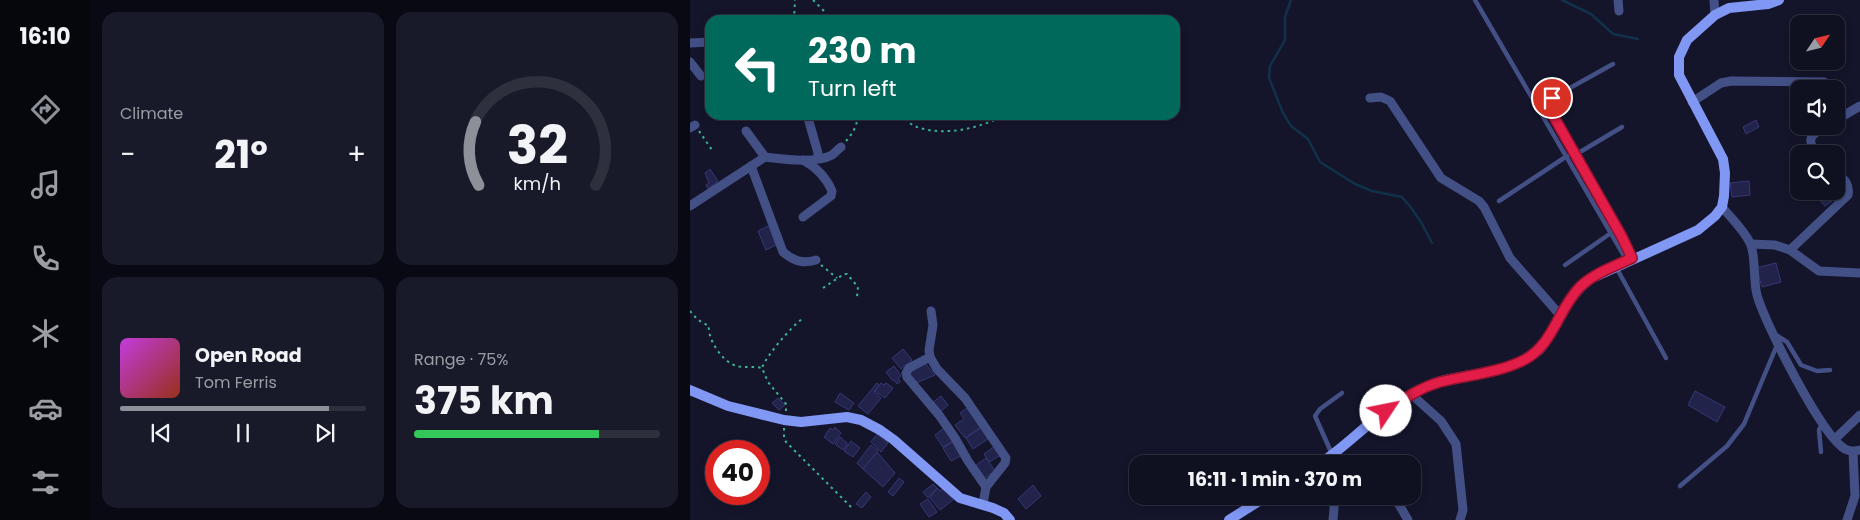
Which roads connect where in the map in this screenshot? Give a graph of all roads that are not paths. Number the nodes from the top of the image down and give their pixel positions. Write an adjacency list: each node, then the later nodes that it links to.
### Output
1 (1475, 0): 22 (lane)
2 (1618, 0): 5 (street)
3 (1714, 0): 6 (street)
4 (1779, 0): 6 (street)
5 (1619, 11)
6 (1715, 15): 14 (street)
7 (690, 38): 8 (street)
8 (705, 41)
9 (690, 62): 11 (street)
10 (1613, 64): 21 (lane)
11 (702, 76)
12 (1790, 82): 14 (street)
13 (1370, 98): 43 (street)
14 (1692, 102): 32 (street)
15 (1860, 106): 16 (street)
16 (1845, 115)
17 (809, 120): 24 (street)
18 (1622, 127): 21 (lane)
19 (746, 131): 23 (street)
20 (841, 147): 24 (street)
21 (1575, 155): 38 (lane)
22 (1567, 156): 30 (lane); 34 (lane)
23 (764, 157): 25 (street); 26 (street)
24 (818, 158): 25 (street)
25 (803, 160): 33 (street)
26 (751, 166): 31 (street); 37 (street)
27 (1845, 181): 28 (street)
28 (1845, 198)
29 (1843, 200): 36 (street)
30 (1499, 202)
31 (690, 206)
32 (1722, 207): 35 (street); 38 (street)
33 (803, 217)
34 (1611, 233): 38 (lane); 39 (lane)
35 (1751, 244): 36 (street); 44 (street)
36 (1790, 250): 41 (street)
37 (816, 260)
38 (1630, 260): 40 (street)
39 (1566, 265)
40 (1616, 266): 43 (street); 47 (lane)
41 (1860, 273)
42 (931, 311): 46 (street)
43 (1560, 315): 51 (street)
44 (1773, 333): 45 (street); 48 (lane)
45 (1777, 344): 53 (street); 59 (lane)
46 (930, 357): 60 (street); 60 (street)
47 (1666, 358)
48 (1830, 370)
49 (690, 390): 61 (street)
50 (1342, 392): 56 (lane)
51 (1412, 395): 57 (street); 69 (street)
52 (1860, 415): 54 (street)
53 (1823, 423): 54 (street); 55 (lane)
54 (1835, 439): 58 (street)
55 (1821, 452)
56 (1331, 455)
57 (1338, 455)
58 (1856, 456): 70 (street)
59 (1680, 486)
60 (986, 487): 61 (street)
61 (982, 504): 65 (street)
62 (1253, 505): 66 (street)
63 (1333, 505): 67 (street)
64 (1399, 505): 68 (street)
65 (1010, 520)
66 (1229, 520)
67 (1332, 520)
68 (1408, 520)
69 (1460, 520)
70 (1848, 520)

